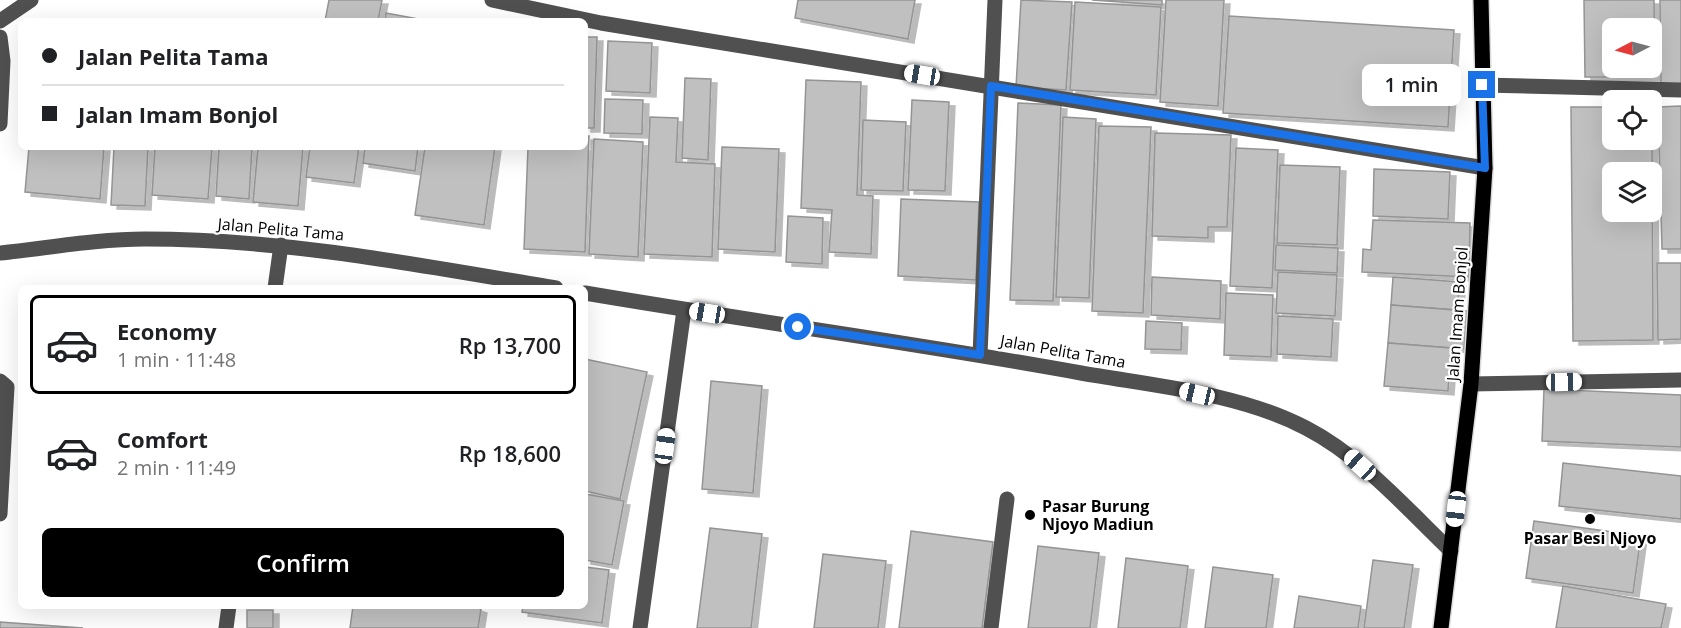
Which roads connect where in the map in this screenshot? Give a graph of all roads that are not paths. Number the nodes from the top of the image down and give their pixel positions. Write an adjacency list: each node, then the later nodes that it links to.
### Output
1 (31, 0): 7 (street)
2 (492, 0): 5 (street)
3 (995, 0): 10 (street)
4 (1481, 0): 9 (main road, Jalan Imam Bonjol)
5 (577, 18)
6 (588, 20): 10 (street)
7 (0, 21)
8 (0, 37): 12 (street)
9 (1482, 85): 11 (street); 13 (main road, Jalan Imam Bonjol)
10 (991, 86): 13 (street); 20 (street)
11 (1681, 90)
12 (0, 124)
13 (1485, 168): 23 (main road, Jalan Imam Bonjol)
14 (282, 245): 15 (street, Jalan Pelita Tama); 16 (street); 17 (street, Jalan Pelita Tama)
15 (0, 253)
16 (275, 285)
17 (538, 285)
18 (588, 294): 19 (street, Jalan Pelita Tama)
19 (684, 310): 20 (street, Jalan Pelita Tama); 29 (street)
20 (980, 355): 26 (street, Jalan Pelita Tama)
21 (1681, 380): 23 (street)
22 (0, 381): 25 (street)
23 (1471, 384): 26 (main road, Jalan Imam Bonjol)
24 (1007, 499): 30 (street)
25 (0, 514)
26 (1451, 551): 31 (main road, Jalan Imam Bonjol)
27 (229, 609): 28 (street)
28 (226, 628)
29 (640, 628)
30 (992, 628)
31 (1441, 628)

